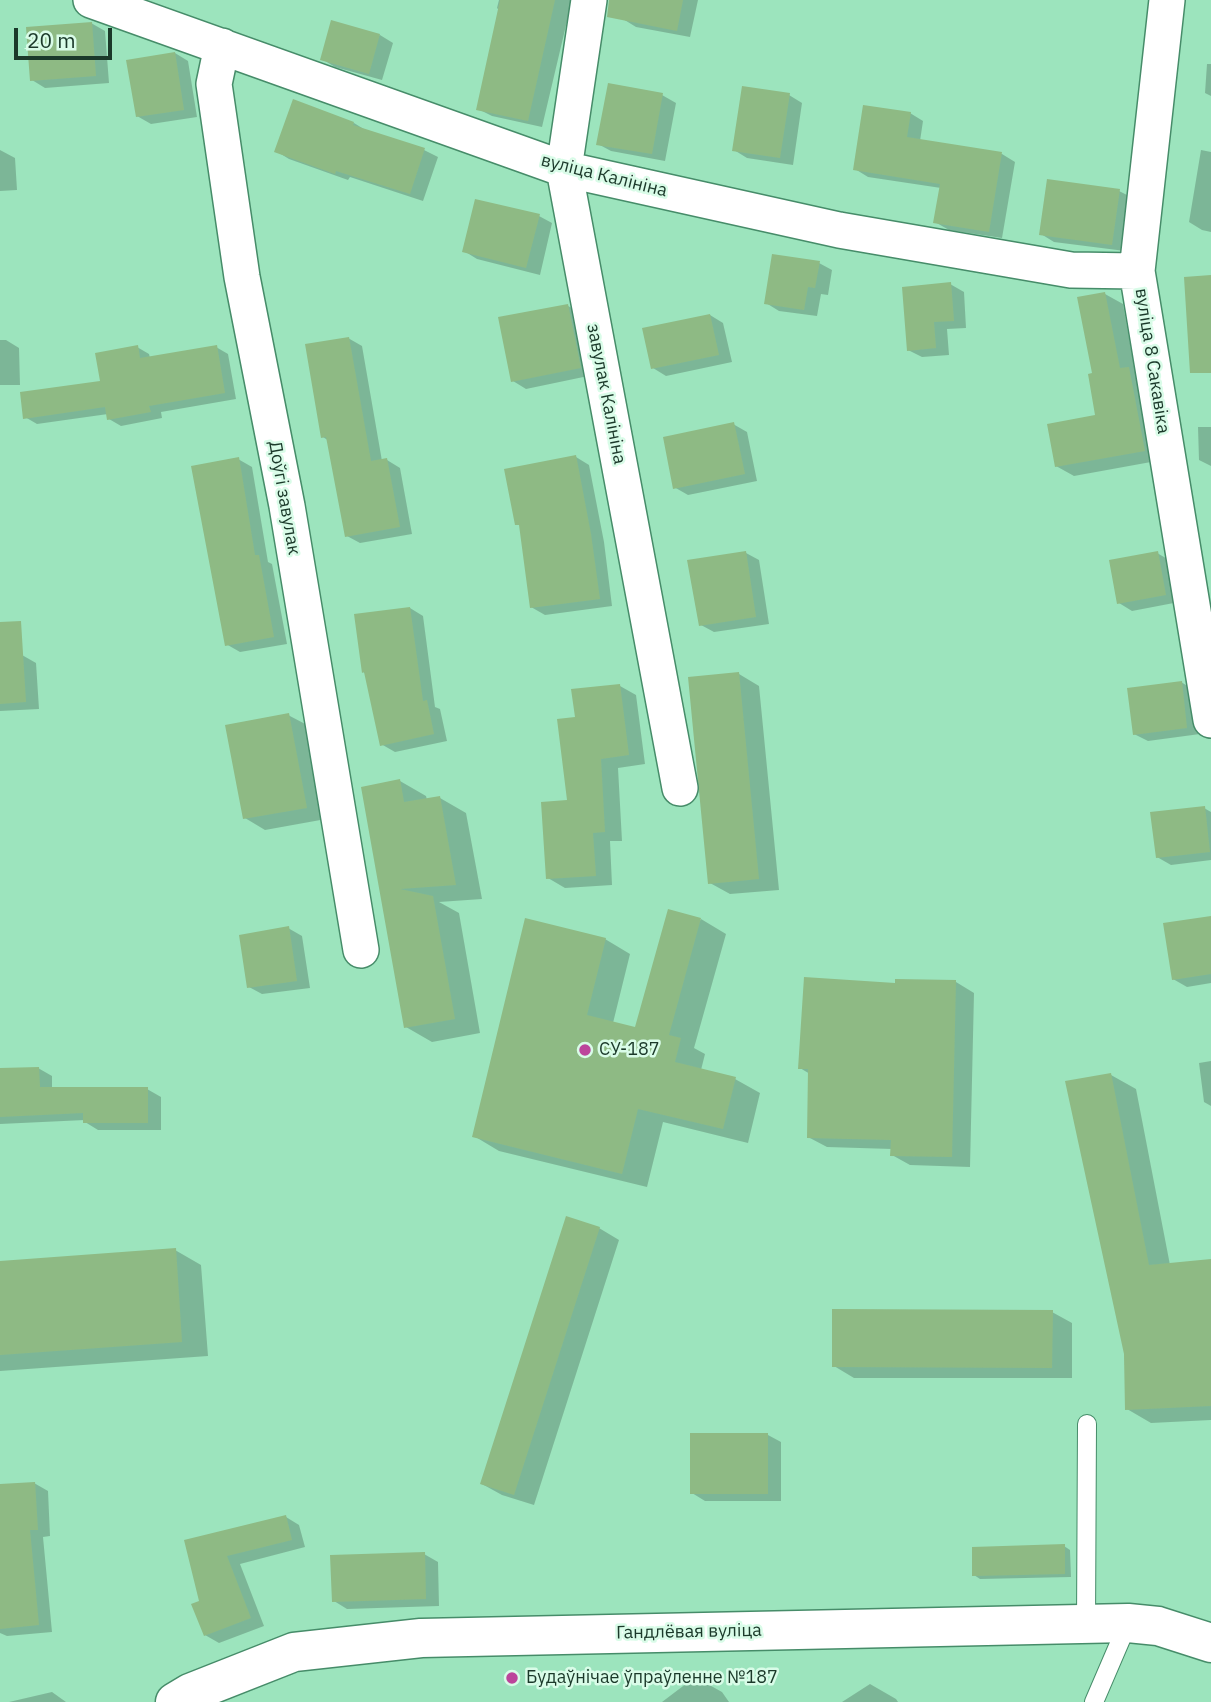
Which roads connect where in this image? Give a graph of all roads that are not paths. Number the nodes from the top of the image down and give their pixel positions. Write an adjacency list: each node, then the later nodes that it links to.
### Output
1 (91, 0): 4 (street, вуліца Калініна)
2 (589, 0): 5 (street, завулак Калініна)
3 (1167, 0): 6 (street, вуліца 8 Сакавіка)
4 (222, 46): 5 (street, вуліца Калініна); 9 (street, Доўгі завулак)
5 (564, 169): 6 (street, вуліца Калініна); 8 (street, завулак Калініна)
6 (1137, 271): 7 (street, вуліца 8 Сакавіка)
7 (1211, 720)
8 (680, 788)
9 (361, 950)
10 (1087, 1424): 12 (lane)
11 (1128, 1623): 12 (street, Гандлёвая вуліца); 13 (street, Гандлёвая вуліца); 15 (lane)
12 (1086, 1624): 14 (street, Гандлёвая вуліца)
13 (1211, 1643)
14 (174, 1702)
15 (1094, 1702)

